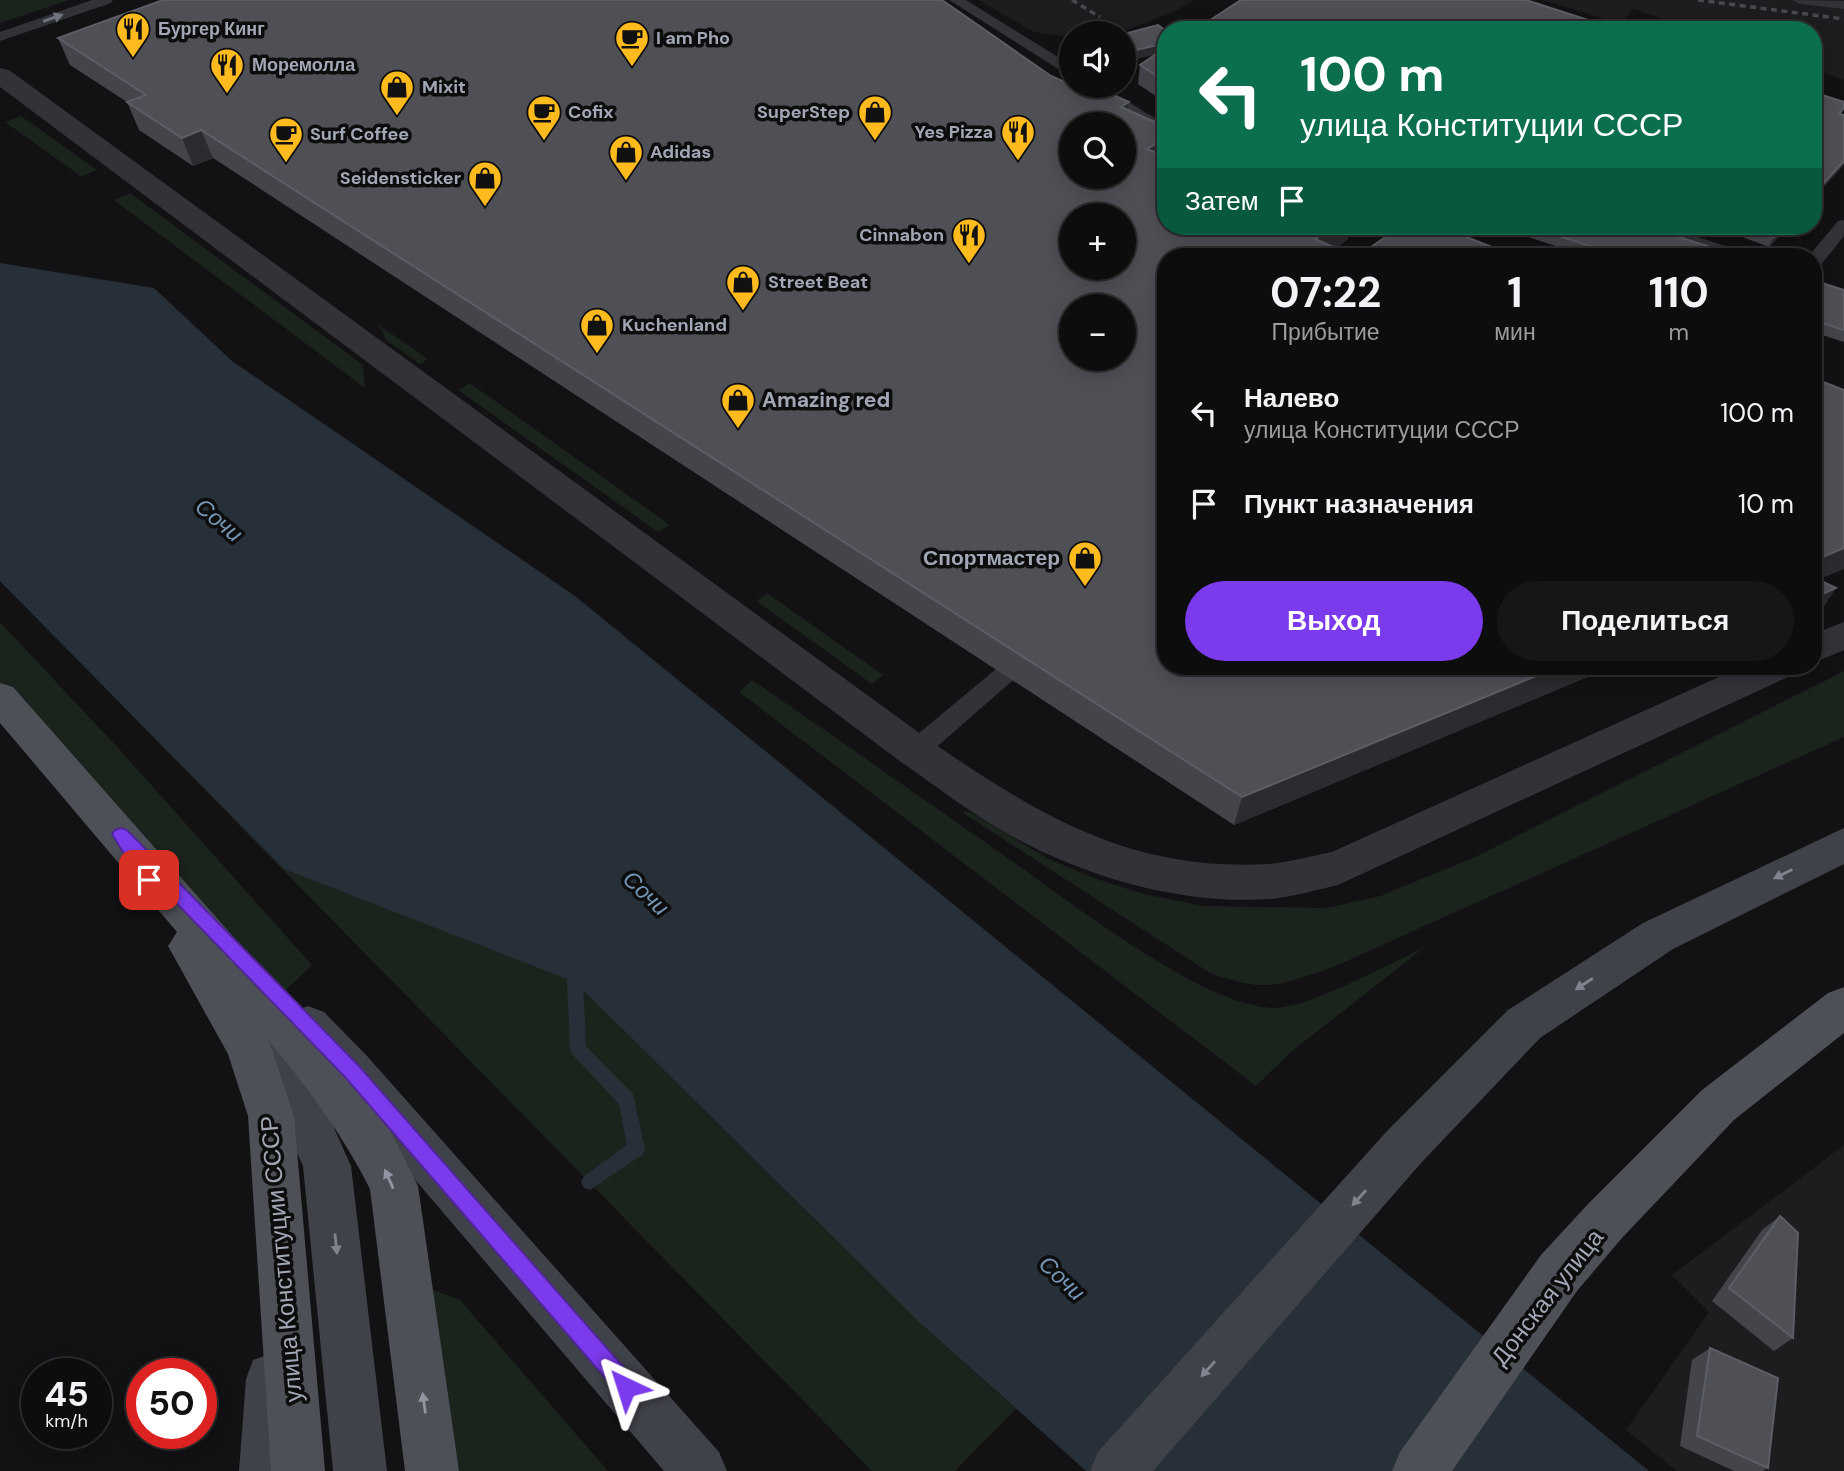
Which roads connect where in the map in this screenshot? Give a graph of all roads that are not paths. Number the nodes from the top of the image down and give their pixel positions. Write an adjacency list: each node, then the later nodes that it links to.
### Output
1 (106, 0): 5 (lane, one-way to 1)
2 (956, 0): 6 (lane)
3 (1800, 0): 4 (lane)
4 (1844, 5)
5 (0, 37)
6 (1059, 64)
7 (0, 75): 19 (street)
8 (1111, 98): 9 (lane)
9 (1157, 125)
10 (1844, 225): 13 (lane)
11 (1674, 235): 12 (lane)
12 (1714, 248)
13 (1822, 252)
14 (1844, 635): 15 (street)
15 (1822, 645)
16 (1004, 674): 19 (lane)
17 (1758, 675): 19 (street)
18 (0, 697): 20 (main road, улица Конституции СССР)
19 (915, 751)
20 (121, 834): 22 (main road, улица Конституции СССР); 28 (main road, улица Конституции СССР, one-way to 20); 29 (main road)
21 (1844, 845): 30 (main road, one-way to 30)
22 (206, 970): 24 (main road, улица Конституции СССР); 27 (main road, one-way to 27)
23 (1844, 1007): 31 (main road, Донская улица)
24 (280, 1230): 25 (main road); 26 (main road, улица Конституции СССР)
25 (266, 1471)
26 (298, 1471)
27 (360, 1471)
28 (432, 1471)
29 (700, 1471)
30 (1118, 1471)
31 (1419, 1471)

